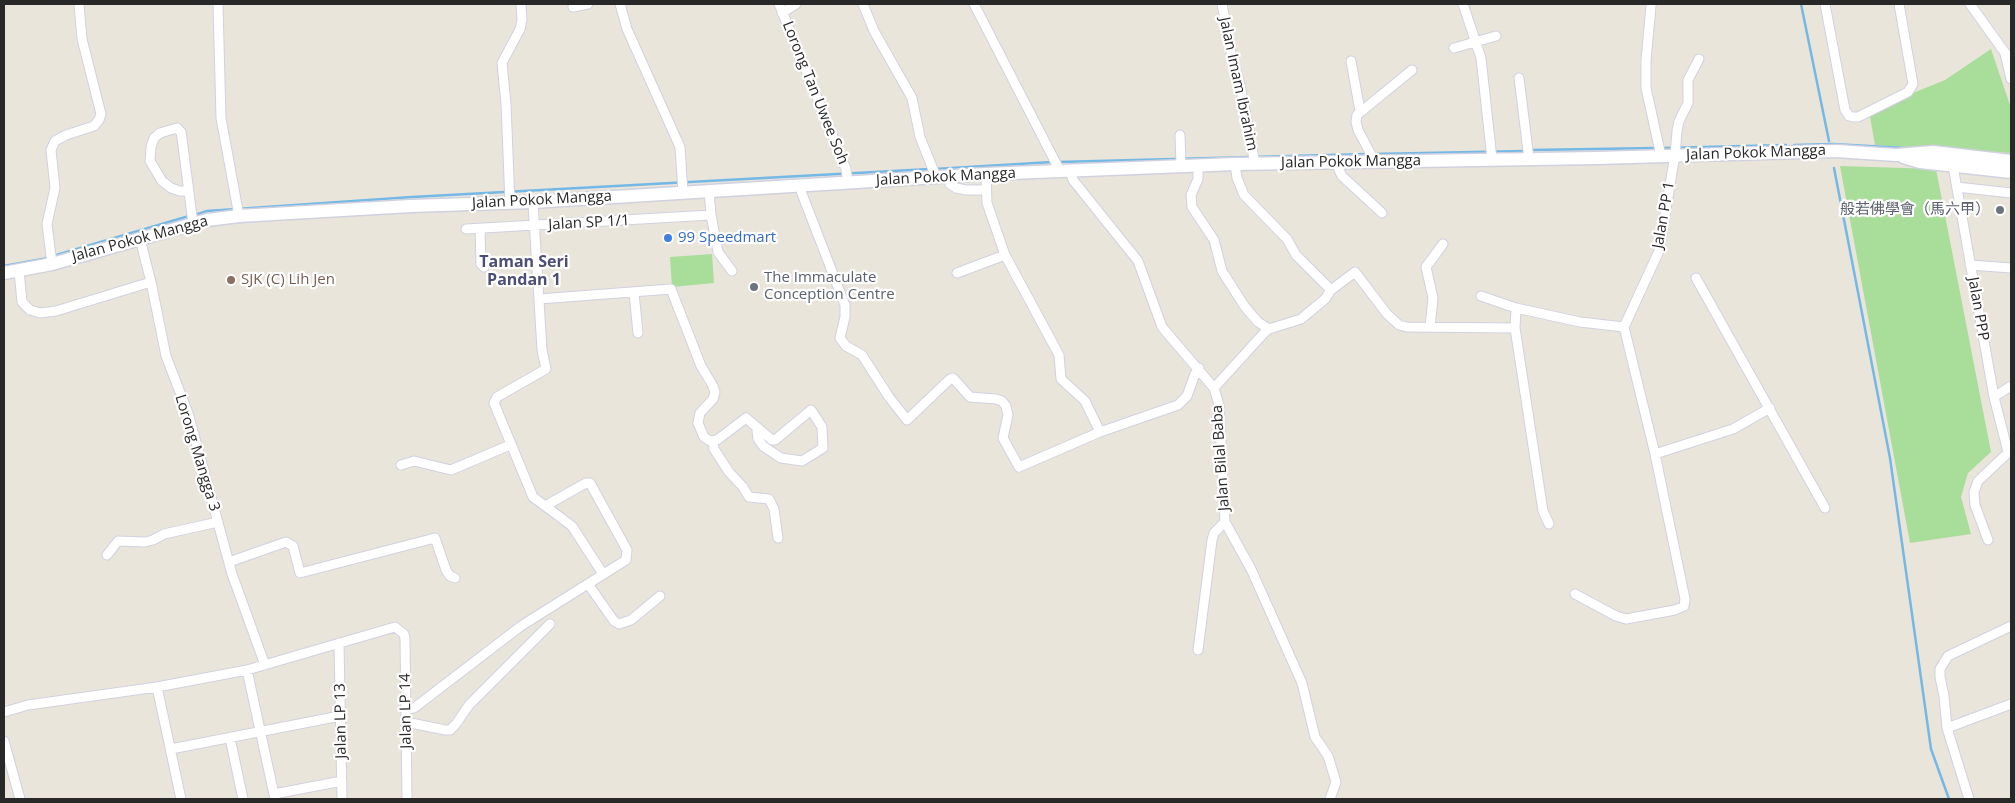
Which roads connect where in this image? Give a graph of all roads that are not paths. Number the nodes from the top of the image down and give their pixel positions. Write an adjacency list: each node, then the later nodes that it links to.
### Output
1 (79, 4): 66 (street)
2 (218, 4): 56 (street)
3 (521, 4): 54 (street)
4 (588, 4): 16 (street)
5 (620, 4): 49 (street)
6 (779, 4): 17 (street, Lorong Tan Uwee Soh)
7 (796, 4): 17 (street)
8 (863, 4): 44 (street)
9 (974, 4): 42 (street, Jalan Bilal Baba)
10 (1222, 4): 34 (street, Jalan Imam Ibrahim)
11 (1462, 4): 19 (street)
12 (1825, 4): 13 (street)
13 (1899, 4)
14 (1970, 4): 23 (street)
15 (1652, 6): 31 (street)
16 (573, 7)
17 (782, 13): 46 (street, Lorong Tan Uwee Soh)
18 (1496, 36): 19 (street)
19 (1474, 42): 20 (street); 33 (street)
20 (1454, 48)
21 (1699, 59): 30 (street, Jalan PP 1)
22 (1351, 62): 27 (street)
23 (2010, 65): 26 (street)
24 (1412, 70): 27 (street)
25 (1520, 78): 29 (street)
26 (2011, 79)
27 (1360, 111): 36 (street)
28 (1180, 135): 35 (street)
29 (1528, 153): 31 (main road, Jalan Pokok Mangga); 33 (main road, Jalan Pokok Mangga)
30 (1675, 153): 31 (main road, Jalan Pokok Mangga); 32 (main road, Jalan Pokok Mangga); 82 (street, Jalan PP 1)
31 (1660, 154)
32 (1896, 155): 37 (main road, Jalan Pokok Mangga); 41 (main road, Jalan Pokok Mangga)
33 (1492, 157): 36 (main road, Jalan Pokok Mangga)
34 (1254, 158): 38 (main road, Jalan Pokok Mangga); 39 (main road, Jalan Pokok Mangga)
35 (1181, 161): 40 (main road, Jalan Pokok Mangga); 42 (main road, Jalan Pokok Mangga)
36 (1375, 161): 38 (main road, Jalan Pokok Mangga)
37 (2011, 161)
38 (1338, 163): 57 (street)
39 (1235, 164): 40 (main road, Jalan Pokok Mangga); 76 (street)
40 (1198, 166): 84 (street)
41 (1953, 166): 43 (main road, Jalan Pokok Mangga); 48 (street, Jalan PPP)
42 (1062, 169): 45 (main road, Jalan Pokok Mangga); 86 (street, Jalan Bilal Baba)
43 (2011, 172)
44 (938, 173): 45 (main road, Jalan Pokok Mangga); 46 (main road, Jalan Pokok Mangga); 50 (street)
45 (986, 174): 50 (street)
46 (847, 177): 47 (main road, Jalan Pokok Mangga)
47 (799, 186): 51 (main road, Jalan Pokok Mangga); 92 (street)
48 (1957, 188): 53 (street); 67 (street, Jalan PPP)
49 (683, 190): 51 (main road, Jalan Pokok Mangga); 55 (main road, Jalan Pokok Mangga)
50 (985, 190): 65 (street)
51 (709, 191): 58 (street)
52 (188, 192): 52 (street); 59 (street)
53 (2011, 193)
54 (510, 196): 55 (main road, Jalan Pokok Mangga); 56 (main road, Jalan Pokok Mangga)
55 (533, 202): 60 (street)
56 (238, 211): 59 (main road, Jalan Pokok Mangga)
57 (1382, 213)
58 (711, 215): 60 (street, Jalan SP 1/1); 71 (street)
59 (192, 218): 63 (main road, Jalan Pokok Mangga)
60 (534, 226): 62 (street, Jalan SP 1/1); 79 (street)
61 (466, 229): 62 (street, Jalan SP 1/1)
62 (480, 229): 68 (street)
63 (140, 239): 66 (main road, Jalan Pokok Mangga); 75 (street, Lorong Mangga 3)
64 (1443, 244): 81 (street)
65 (1006, 255): 73 (street); 92 (street)
66 (52, 262): 70 (main road, Jalan Pokok Mangga)
67 (1970, 265): 69 (street); 89 (street, Jalan PPP)
68 (484, 267)
69 (2011, 268)
70 (19, 271): 72 (main road, Jalan Pokok Mangga); 75 (street)
71 (732, 271)
72 (4, 273)
73 (957, 273)
74 (1696, 278): 90 (street)
75 (151, 282): 100 (street, Lorong Mangga 3)
76 (1331, 290): 81 (street); 84 (street)
77 (634, 293): 79 (street); 85 (street); 93 (street)
78 (1480, 296): 80 (street)
79 (539, 299): 94 (street)
80 (1516, 308): 82 (street); 83 (street)
81 (1430, 327): 83 (street)
82 (1624, 327): 96 (street)
83 (1515, 328): 102 (street)
84 (1269, 329): 88 (street)
85 (638, 333)
86 (1199, 368): 88 (street, Jalan Bilal Baba); 92 (street)
87 (2011, 386): 89 (street)
88 (1214, 388): 101 (street, Jalan Bilal Baba)
89 (1994, 397): 95 (street, Jalan PPP)
90 (1770, 408): 96 (street); 99 (street)
91 (759, 429): 91 (street); 93 (street)
92 (1100, 432)
93 (713, 441): 103 (street)
94 (510, 445): 97 (street); 98 (street)
95 (2010, 451): 104 (street)
96 (1655, 454): 110 (street)
97 (401, 465)
98 (545, 506): 107 (street); 107 (street)
99 (1825, 508)
100 (218, 522): 105 (street); 106 (street, Lorong Mangga 3)
101 (1225, 522): 115 (street); 137 (street, Jalan Bilal Baba)
102 (1549, 524)
103 (778, 538)
104 (1988, 540)
105 (108, 555)
106 (229, 562): 108 (street); 116 (street, Lorong Mangga 3)
107 (603, 574): 109 (street)
108 (455, 578)
109 (588, 584): 111 (street); 120 (street)
110 (1575, 594)
111 (660, 596)
112 (550, 624): 123 (street)
113 (2011, 626): 124 (street)
114 (339, 644): 116 (street); 120 (street, Jalan LP 14); 122 (street, Jalan LP 13)
115 (1198, 650)
116 (265, 665): 117 (street)
117 (247, 670): 118 (street); 125 (street)
118 (157, 687): 121 (street); 128 (street)
119 (2011, 704): 124 (street)
120 (406, 709): 123 (street, Jalan LP 14)
121 (4, 712)
122 (340, 716): 125 (street); 130 (street, Jalan LP 13)
123 (406, 722): 136 (street, Jalan LP 14)
124 (1946, 728): 138 (street)
125 (261, 732): 126 (street); 131 (street)
126 (230, 738): 128 (street); 134 (street)
127 (4, 741): 129 (street)
128 (170, 749): 133 (street)
129 (8, 775): 132 (street)
130 (342, 781): 131 (street); 135 (street, Jalan LP 13)
131 (275, 796)
132 (20, 799)
133 (182, 799)
134 (243, 799)
135 (342, 799)
136 (407, 799)
137 (1330, 799)
138 (1969, 799)

